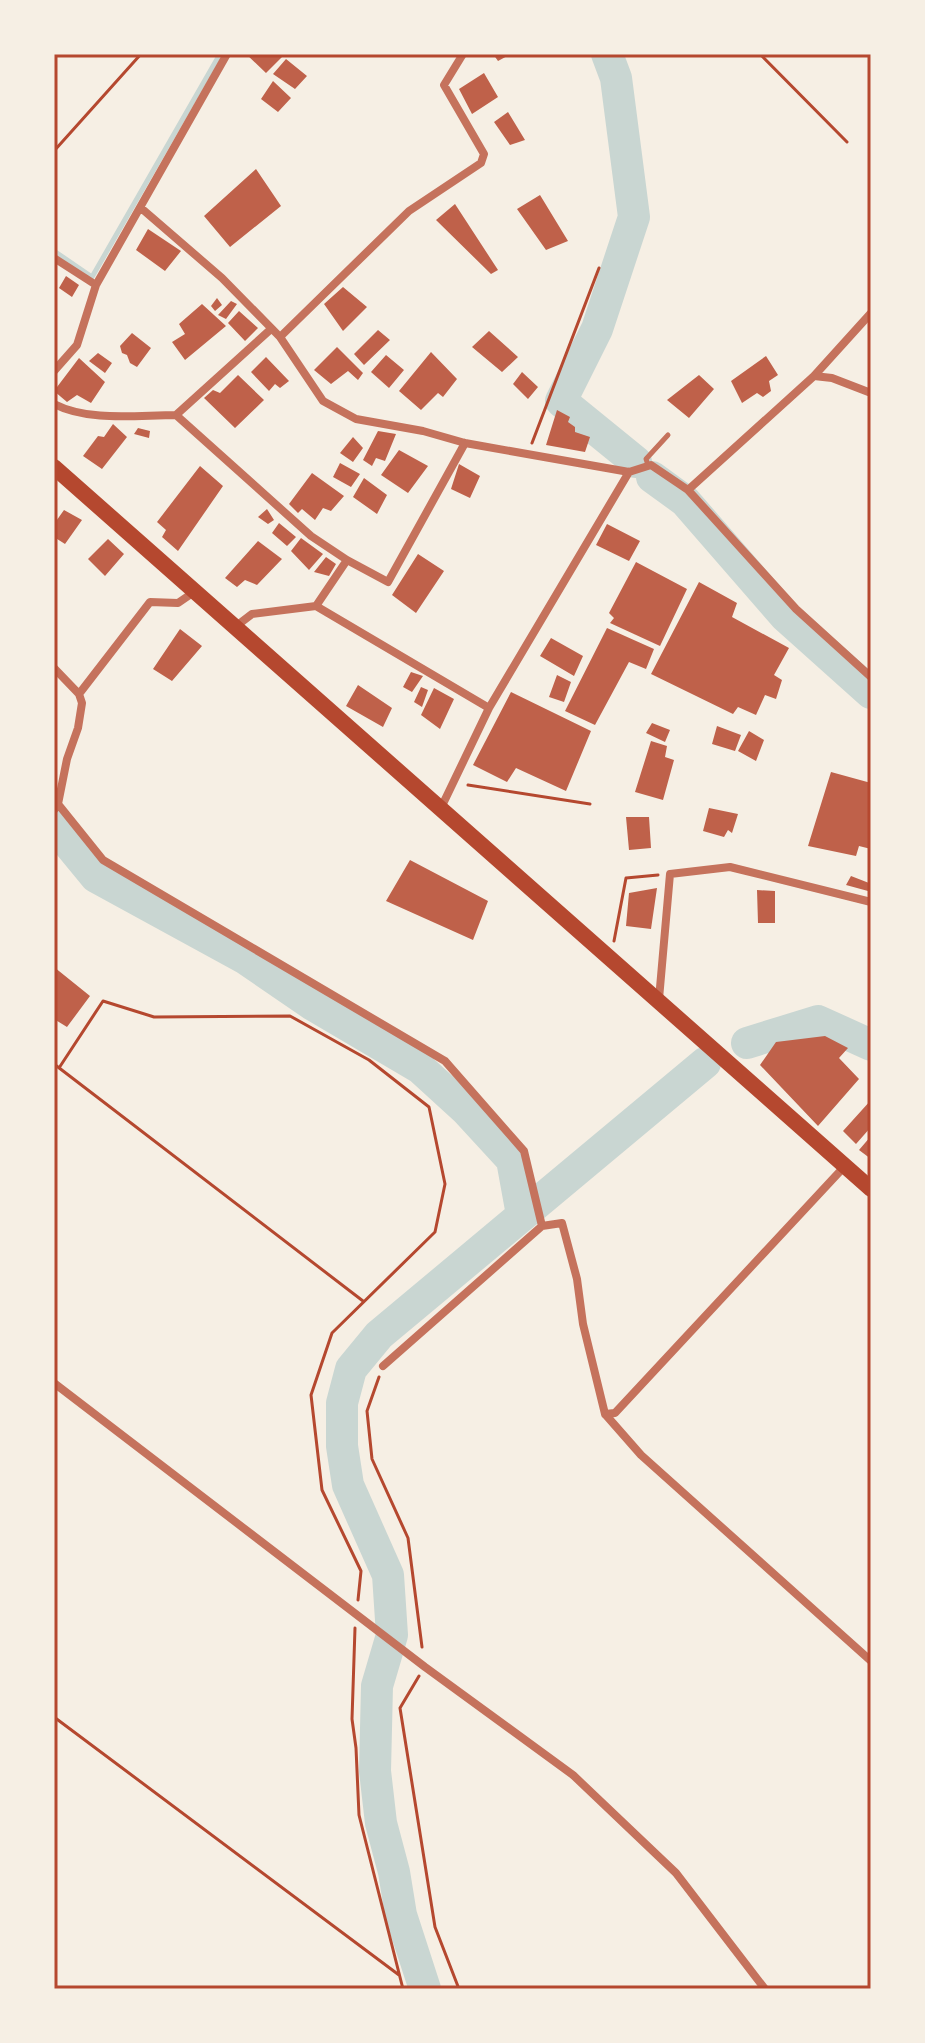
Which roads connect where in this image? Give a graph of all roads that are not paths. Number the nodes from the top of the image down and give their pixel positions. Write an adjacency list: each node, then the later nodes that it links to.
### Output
1 (227, 54): 3 (street)
2 (463, 54): 8 (street)
3 (141, 208): 5 (street); 7 (street)
4 (54, 258): 5 (street)
5 (96, 285): 9 (street)
6 (871, 313): 10 (street)
7 (271, 329): 8 (street); 13 (street)
8 (280, 337): 15 (street)
9 (54, 371)
10 (814, 376): 11 (street); 19 (street)
11 (871, 393)
12 (54, 404): 13 (street)
13 (176, 415): 20 (street)
14 (668, 435): 16 (lane)
15 (465, 443): 18 (street); 20 (street)
16 (648, 466): 18 (street); 19 (street)
17 (54, 467): 21 (main road)
18 (629, 472): 27 (street)
19 (688, 490): 25 (street)
20 (347, 560): 22 (street)
21 (194, 592): 23 (main road); 26 (street)
22 (316, 606): 23 (street); 27 (street)
23 (234, 627): 29 (main road)
24 (54, 668): 26 (street)
25 (871, 677)
26 (79, 694): 28 (street)
27 (489, 708): 29 (street)
28 (56, 807): 34 (street)
29 (440, 810): 31 (main road)
30 (871, 902): 31 (street)
31 (659, 1004): 32 (main road)
32 (844, 1167): 33 (main road); 37 (street)
33 (871, 1189)
34 (542, 1226): 35 (street); 37 (street)
35 (383, 1366)
36 (54, 1383): 39 (street)
37 (605, 1414): 38 (street)
38 (871, 1661)
39 (765, 1989)

